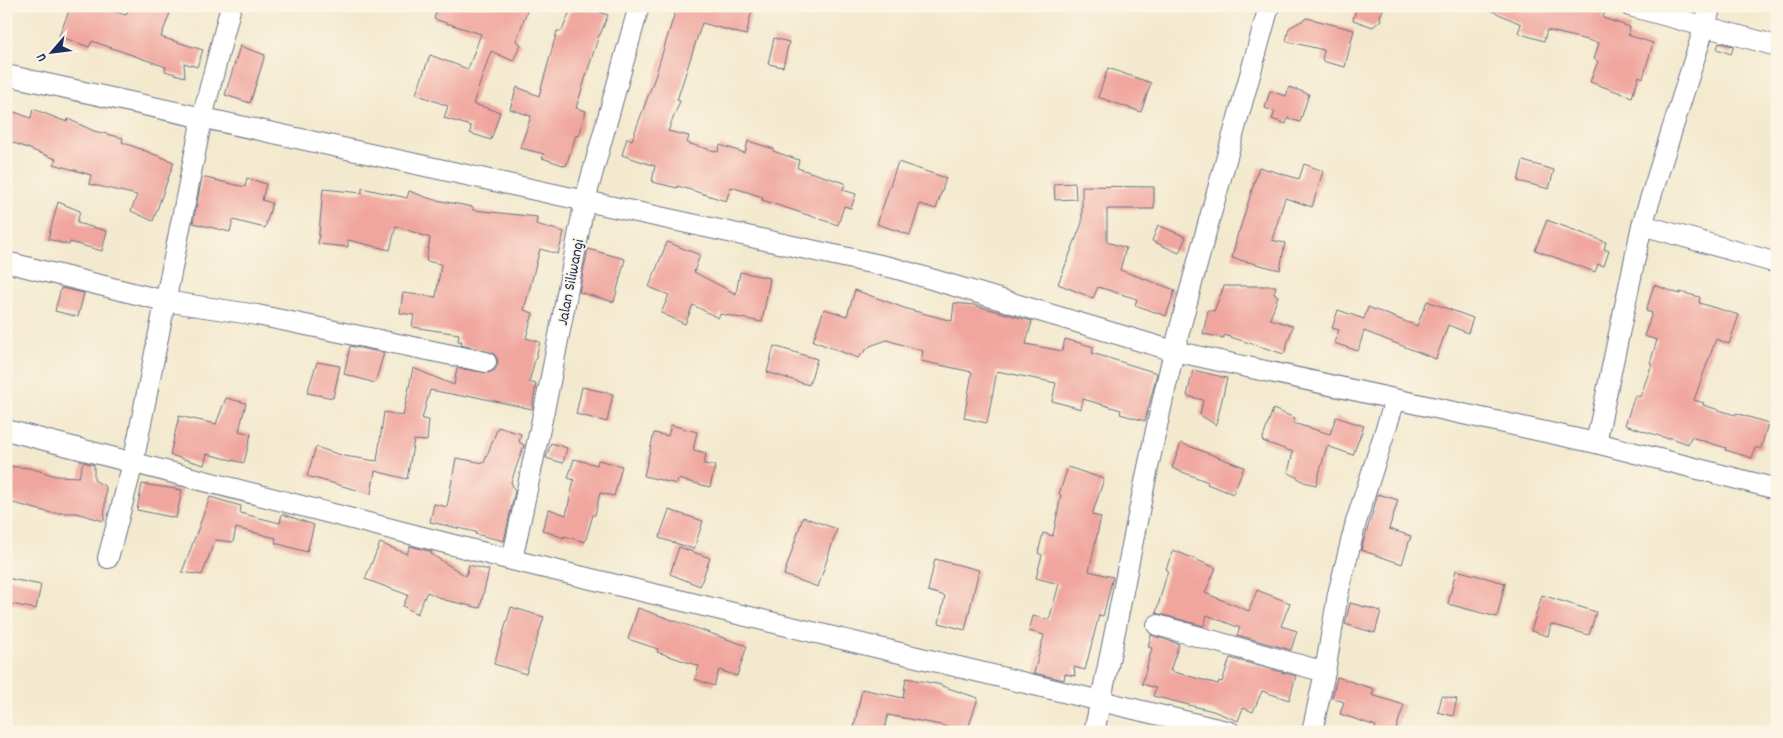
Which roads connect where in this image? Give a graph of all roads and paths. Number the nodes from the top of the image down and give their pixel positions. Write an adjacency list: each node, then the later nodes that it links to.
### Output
1 (231, 6): 9 (street)
2 (639, 6): 10 (street, Jalan Siliwangi)
3 (1269, 6): 15 (street)
4 (1630, 6): 6 (street)
5 (1711, 6): 6 (street)
6 (1704, 27): 7 (street); 11 (street)
7 (1777, 46)
8 (6, 75): 9 (street)
9 (202, 118): 10 (street); 14 (street)
10 (585, 200): 15 (street); 23 (street, Jalan Siliwangi)
11 (1642, 225): 13 (street); 19 (street)
12 (6, 262): 14 (street)
13 (1777, 263)
14 (165, 301): 16 (street); 20 (street)
15 (1174, 351): 17 (street); 26 (street)
16 (486, 362)
17 (1395, 400): 19 (street); 25 (street)
18 (6, 430): 20 (street)
19 (1596, 443): 21 (street)
20 (133, 463): 22 (street); 23 (street)
21 (1777, 489)
22 (108, 558)
23 (512, 560): 26 (street)
24 (1156, 625): 25 (street)
25 (1326, 672): 29 (street)
26 (1101, 700): 27 (street); 28 (street)
27 (1094, 732)
28 (1230, 732)
29 (1312, 732)

